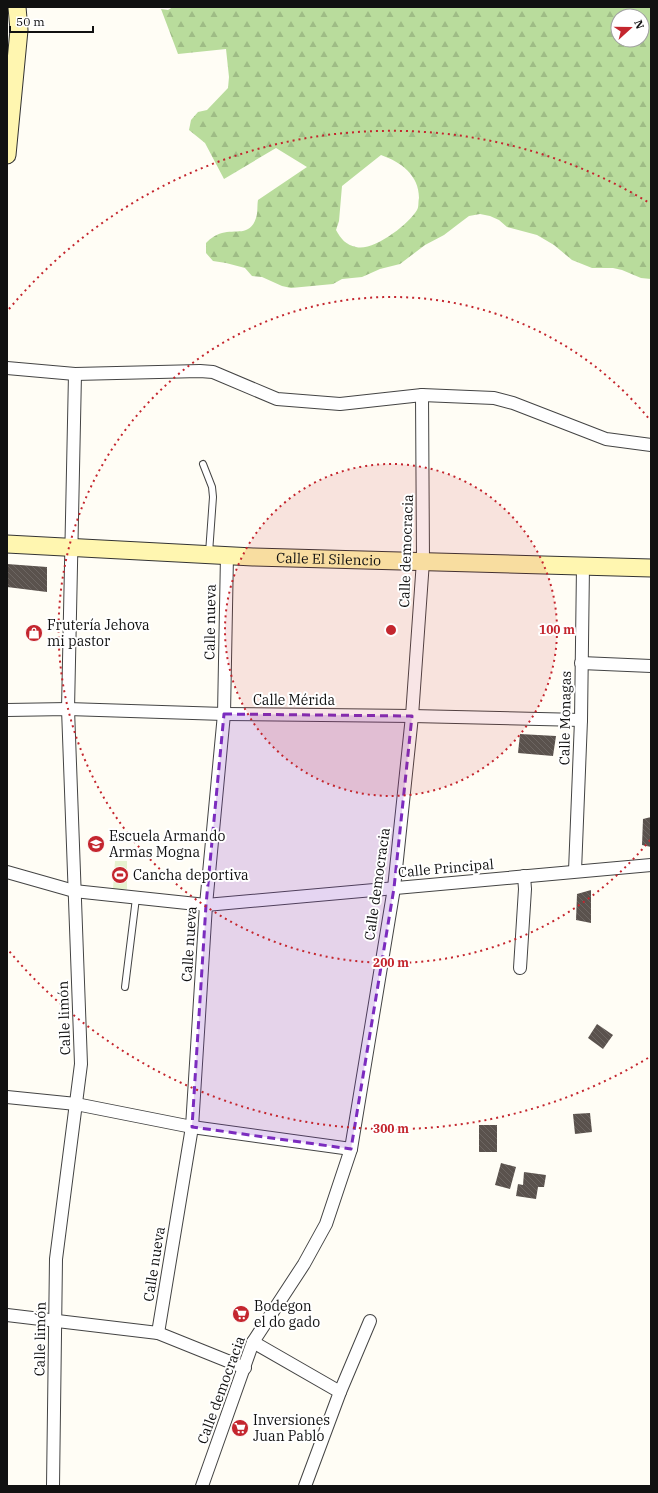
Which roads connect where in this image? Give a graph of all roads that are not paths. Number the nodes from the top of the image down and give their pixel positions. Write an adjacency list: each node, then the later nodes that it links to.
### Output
1 (17, 7): 2 (street)
2 (7, 155)
3 (7, 368): 4 (street)
4 (75, 374): 5 (street); 9 (street, Calle limón)
5 (422, 395): 6 (street); 12 (street, Calle democracia)
6 (651, 445)
7 (203, 464): 10 (lane)
8 (7, 544): 9 (street, Calle El Silencio)
9 (70, 547): 10 (street, Calle El Silencio); 17 (street, Calle limón)
10 (209, 554): 11 (street, Calle El Silencio)
11 (227, 555): 12 (street, Calle El Silencio); 19 (street, Calle nueva)
12 (423, 561): 13 (street, Calle El Silencio); 20 (street, Calle democracia)
13 (583, 566): 14 (street, Calle El Silencio); 15 (street, Calle Monagas)
14 (651, 568)
15 (582, 663): 16 (street); 21 (street, Calle Monagas)
16 (651, 666)
17 (68, 709): 18 (street, Calle Mérida); 19 (street, Calle Mérida); 27 (street, Calle limón)
18 (7, 710)
19 (224, 714): 20 (street, Calle Mérida); 29 (street, Calle nueva)
20 (412, 716): 21 (street, Calle Mérida); 26 (street, Calle democracia)
21 (581, 720): 23 (street, Calle Monagas)
22 (651, 865): 23 (street, Calle Principal)
23 (575, 871): 25 (street, Calle Principal)
24 (7, 872): 27 (street, Calle Principal)
25 (524, 876): 26 (street, Calle Principal); 30 (street)
26 (394, 888): 29 (street, Calle Principal); 35 (street, Calle democracia)
27 (74, 891): 28 (street, Calle Principal); 33 (street, Calle limón)
28 (136, 898): 29 (street, Calle Principal); 31 (lane)
29 (206, 905): 34 (street, Calle nueva)
30 (520, 968)
31 (125, 987)
32 (7, 1097): 33 (street)
33 (76, 1104): 34 (street); 37 (street, Calle limón)
34 (192, 1127): 35 (street); 39 (street, Calle nueva)
35 (351, 1149): 40 (street, Calle democracia)
36 (7, 1314): 37 (street)
37 (55, 1320): 39 (street); 43 (street, Calle limón)
38 (370, 1321): 42 (street)
39 (158, 1333): 41 (street)
40 (253, 1342): 41 (street, Calle democracia); 42 (street)
41 (245, 1368): 44 (street, Calle democracia)
42 (340, 1392): 45 (street)
43 (53, 1486)
44 (202, 1486)
45 (305, 1486)

